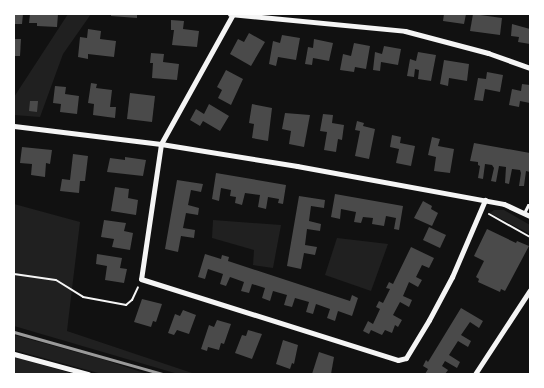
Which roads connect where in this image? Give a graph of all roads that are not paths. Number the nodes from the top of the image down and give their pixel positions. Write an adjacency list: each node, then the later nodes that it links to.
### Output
1 (231, 14): 2 (street); 4 (street)
2 (530, 68)
3 (14, 126): 4 (street)
4 (162, 144): 5 (street); 5 (street)
5 (486, 200): 7 (street)
6 (530, 205): 7 (lane)
7 (524, 213): 8 (street)
8 (530, 216)
9 (530, 290): 12 (street)
10 (14, 354): 11 (street)
11 (88, 374)
12 (475, 374)

